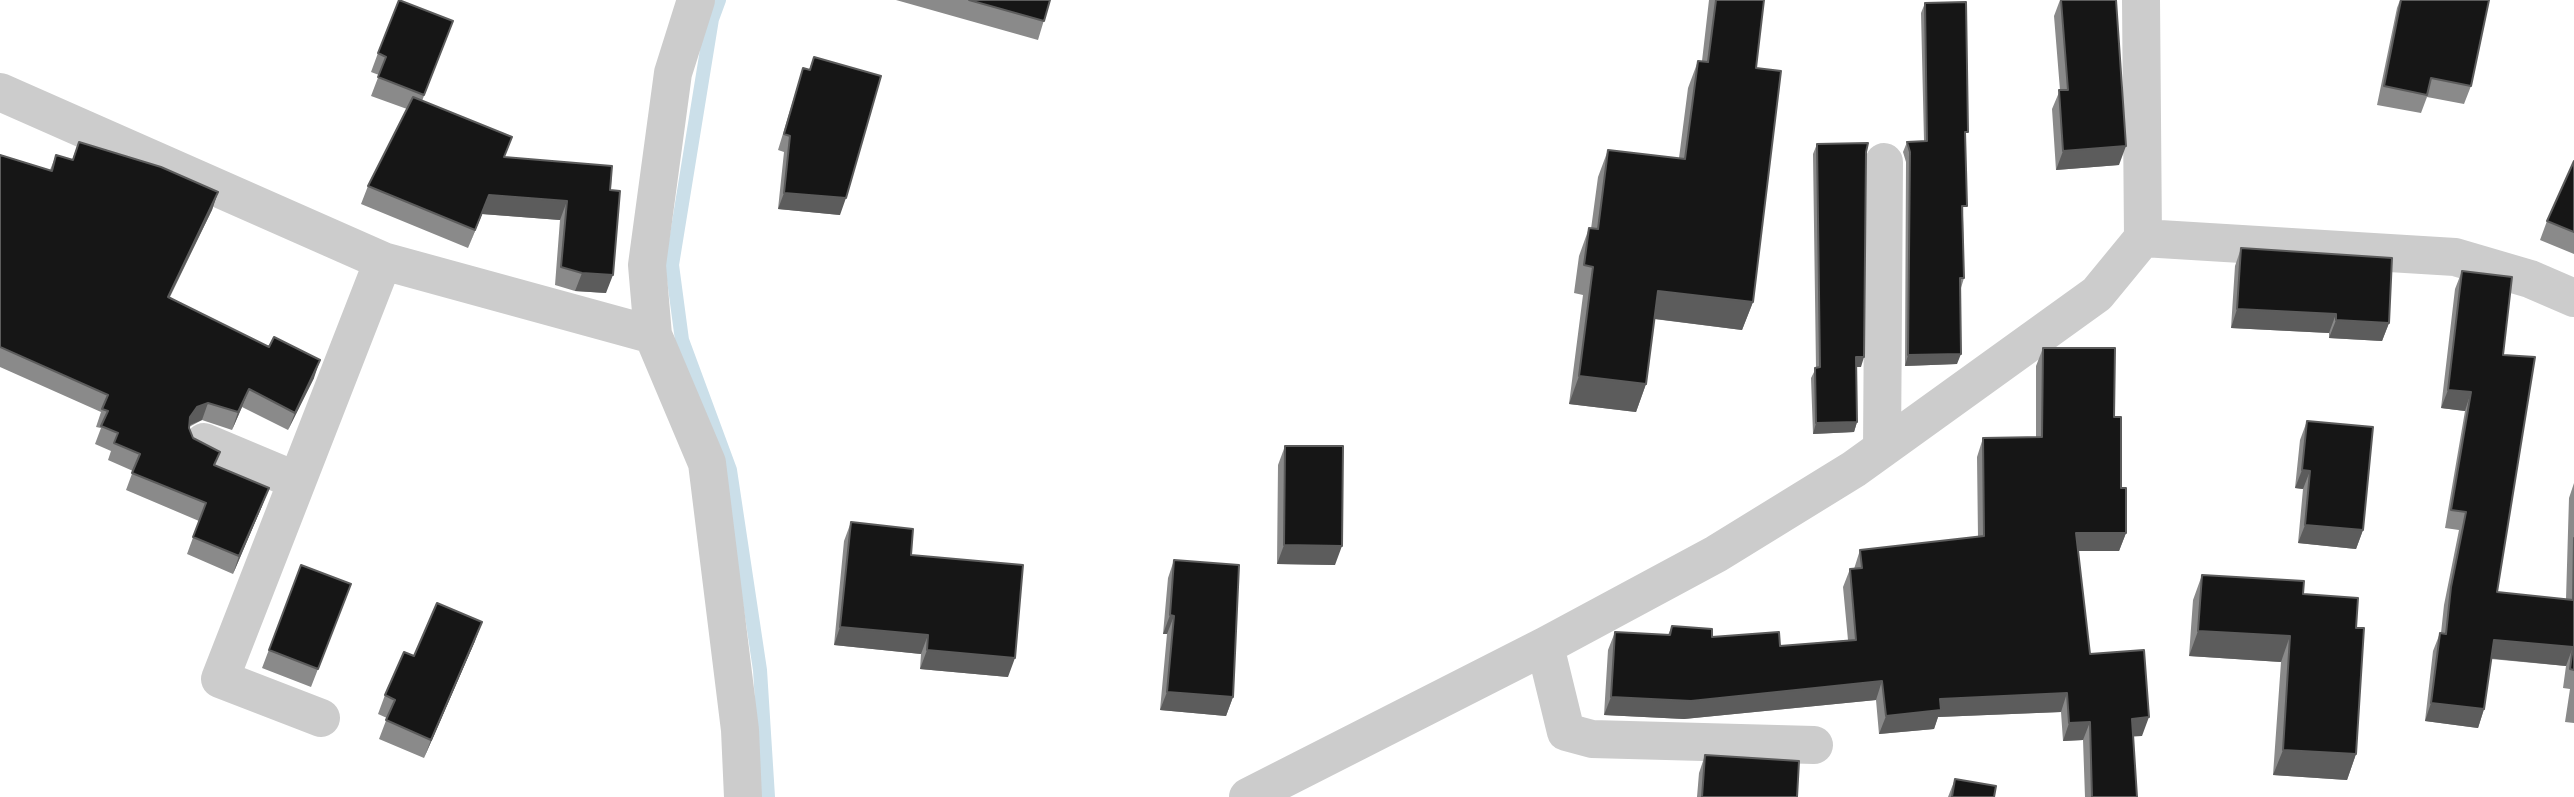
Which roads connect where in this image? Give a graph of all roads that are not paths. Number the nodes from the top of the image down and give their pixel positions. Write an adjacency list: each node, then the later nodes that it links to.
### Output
1 (696, 0): 8 (street)
2 (2141, 0): 5 (street)
3 (0, 92): 6 (street)
4 (1884, 162): 10 (street)
5 (2143, 238): 7 (street); 10 (street)
6 (383, 261): 8 (street); 11 (street)
7 (2574, 298)
8 (653, 335): 15 (street)
9 (204, 442): 11 (street)
10 (1882, 449): 12 (street)
11 (297, 481): 13 (street)
12 (1545, 646): 14 (street); 16 (street)
13 (321, 718)
14 (1814, 745)
15 (743, 797)
16 (1248, 797)

